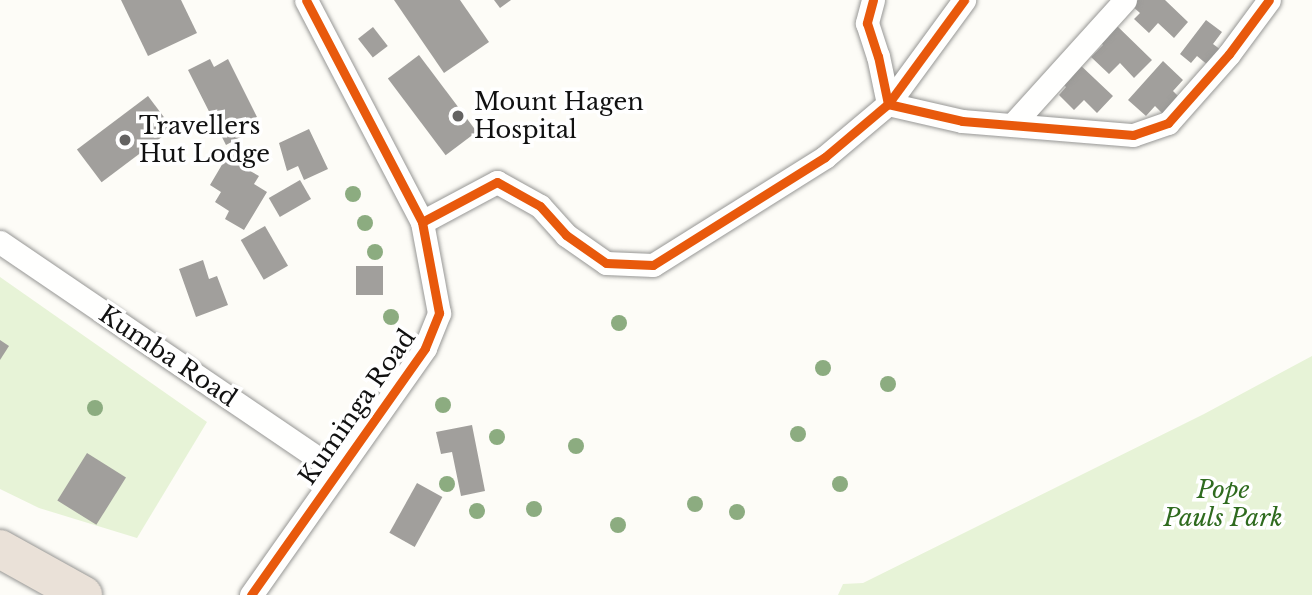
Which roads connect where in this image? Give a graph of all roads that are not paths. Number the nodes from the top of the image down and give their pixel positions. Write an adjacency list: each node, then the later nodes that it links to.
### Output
1 (306, 0): 8 (street, Kuminga Road)
2 (873, 0): 6 (street)
3 (964, 0): 6 (street)
4 (1125, 0): 7 (street)
5 (1269, 0): 7 (street)
6 (888, 104): 7 (street); 8 (street)
7 (1013, 124)
8 (422, 222): 10 (street, Kuminga Road)
9 (0, 242): 10 (street, Kumba Road)
10 (336, 470): 13 (street, Kuminga Road)
11 (0, 549): 12 (highway)
12 (83, 595)
13 (251, 595)

